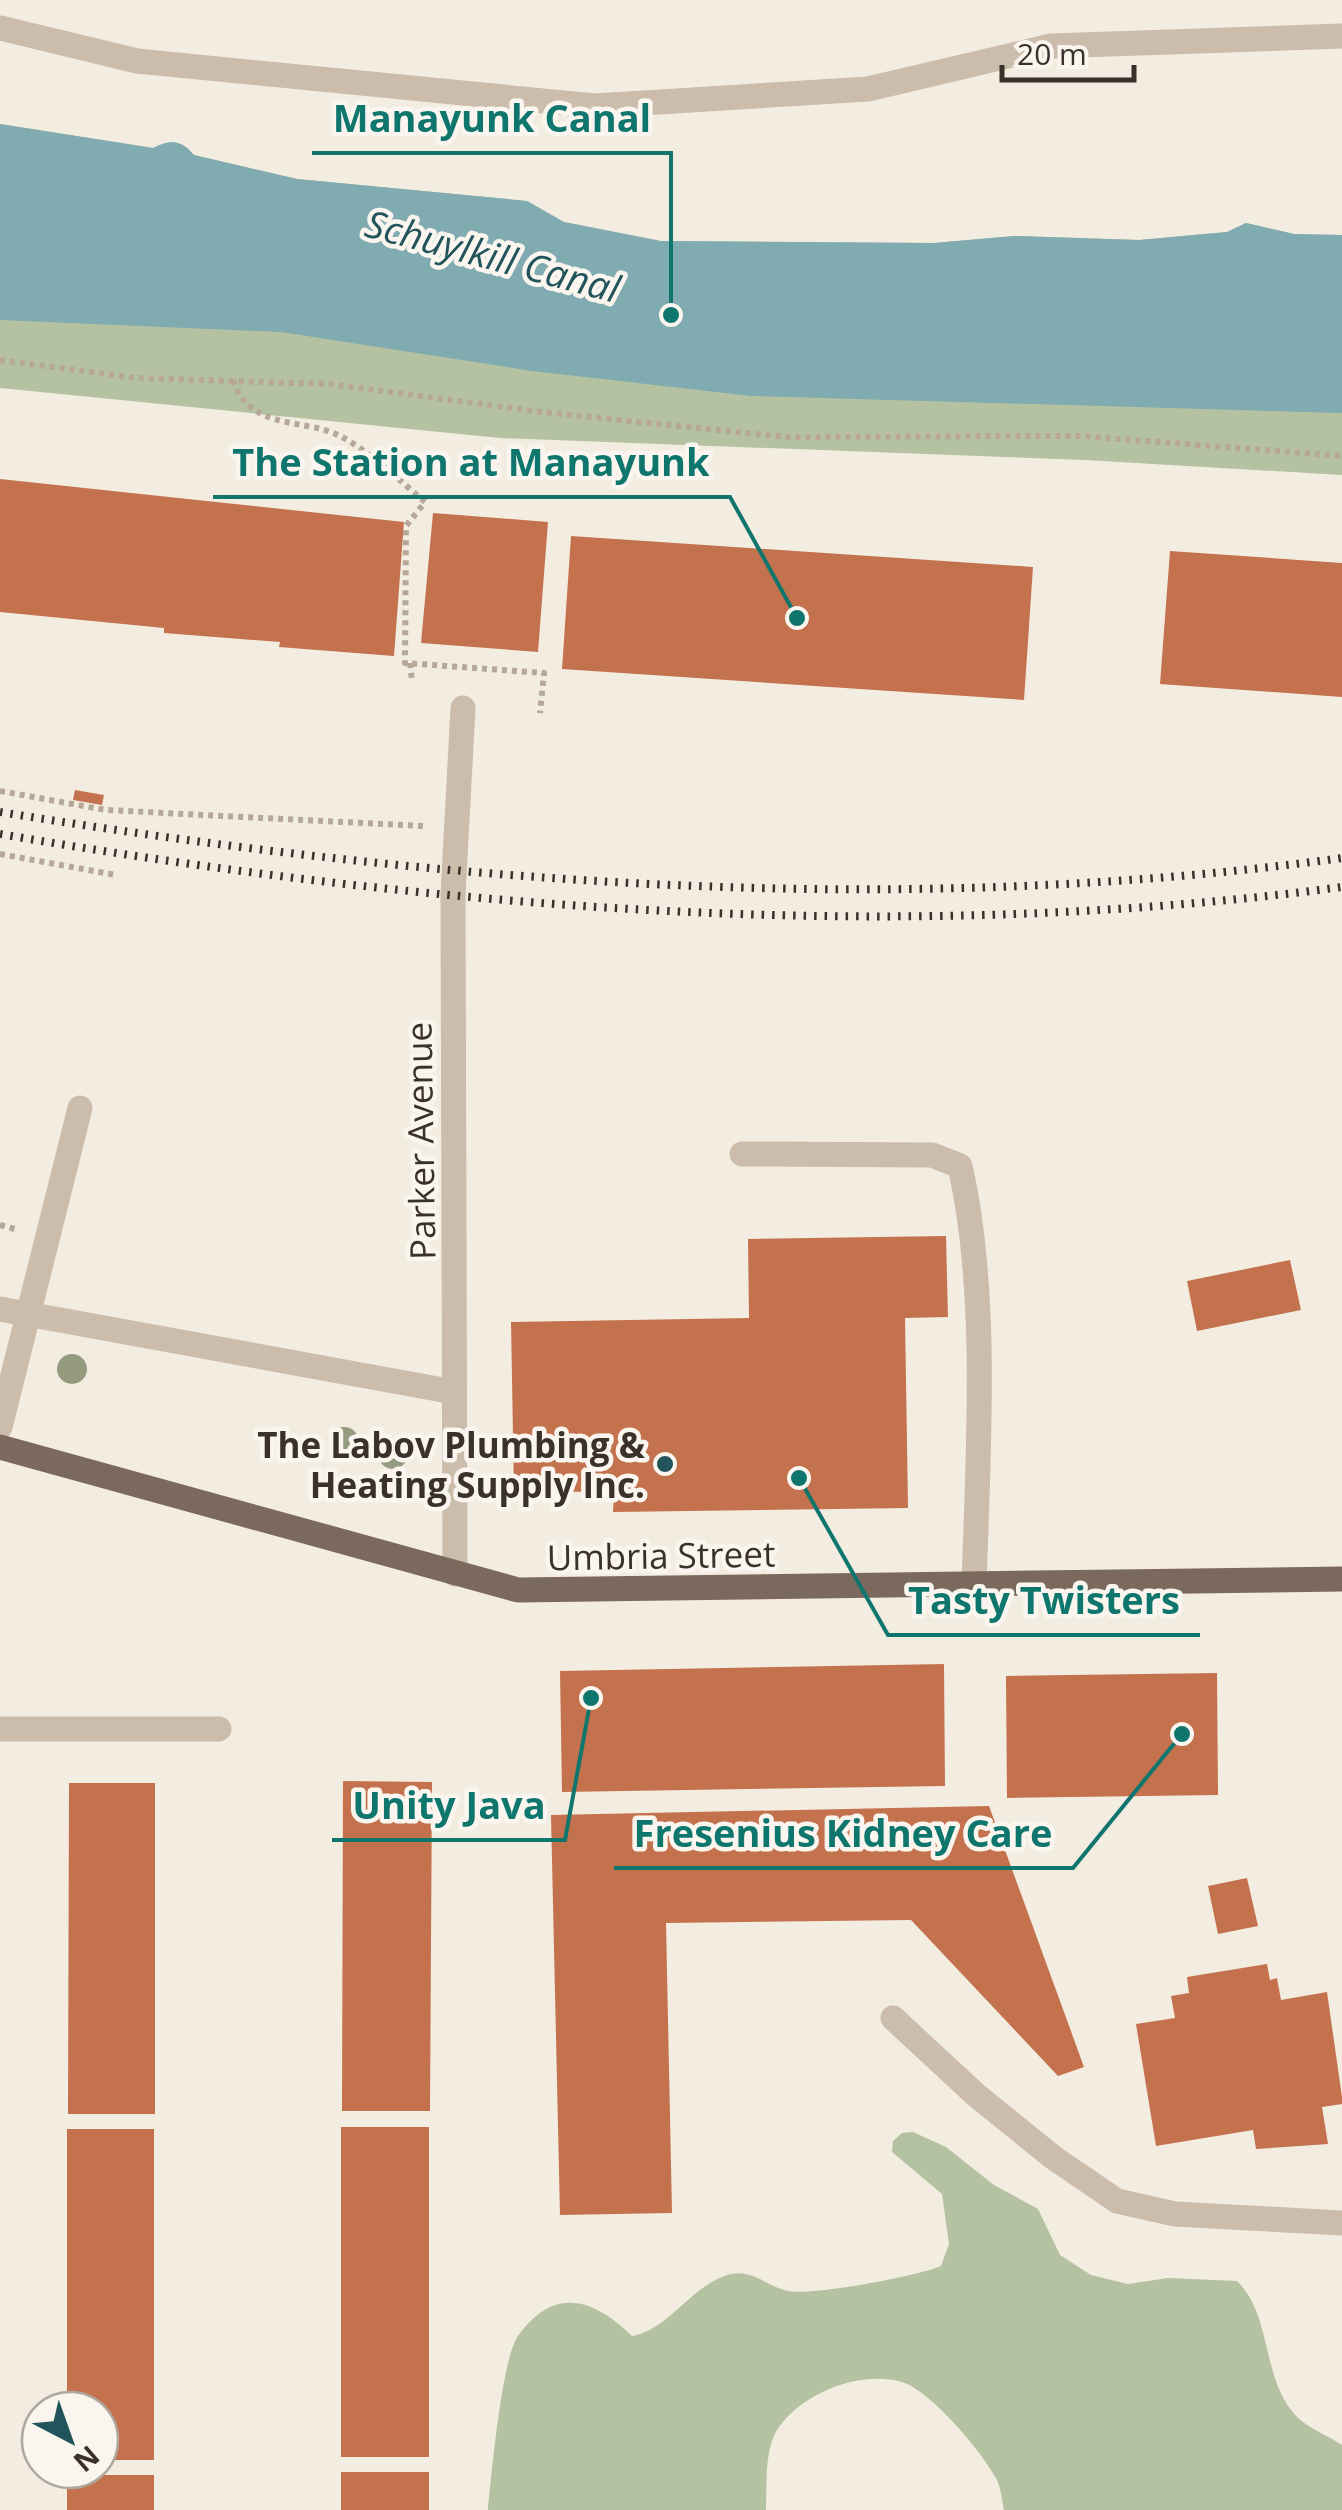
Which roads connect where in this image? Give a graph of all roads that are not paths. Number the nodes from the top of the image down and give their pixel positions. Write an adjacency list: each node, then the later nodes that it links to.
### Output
1 (0, 28): 2 (street)
2 (1342, 36)
3 (463, 708): 8 (street, Parker Avenue)
4 (80, 1108): 7 (street)
5 (742, 1154): 13 (street)
6 (0, 1309): 7 (street)
7 (26, 1316): 8 (street); 9 (street)
8 (454, 1392): 11 (street, Parker Avenue)
9 (0, 1426)
10 (0, 1448): 11 (main road, Umbria Street)
11 (455, 1574): 13 (main road, Umbria Street)
12 (1342, 1579): 13 (main road, Umbria Street)
13 (974, 1586)
14 (0, 1728): 15 (street)
15 (218, 1729)
16 (893, 2018): 17 (street)
17 (1342, 2223)

